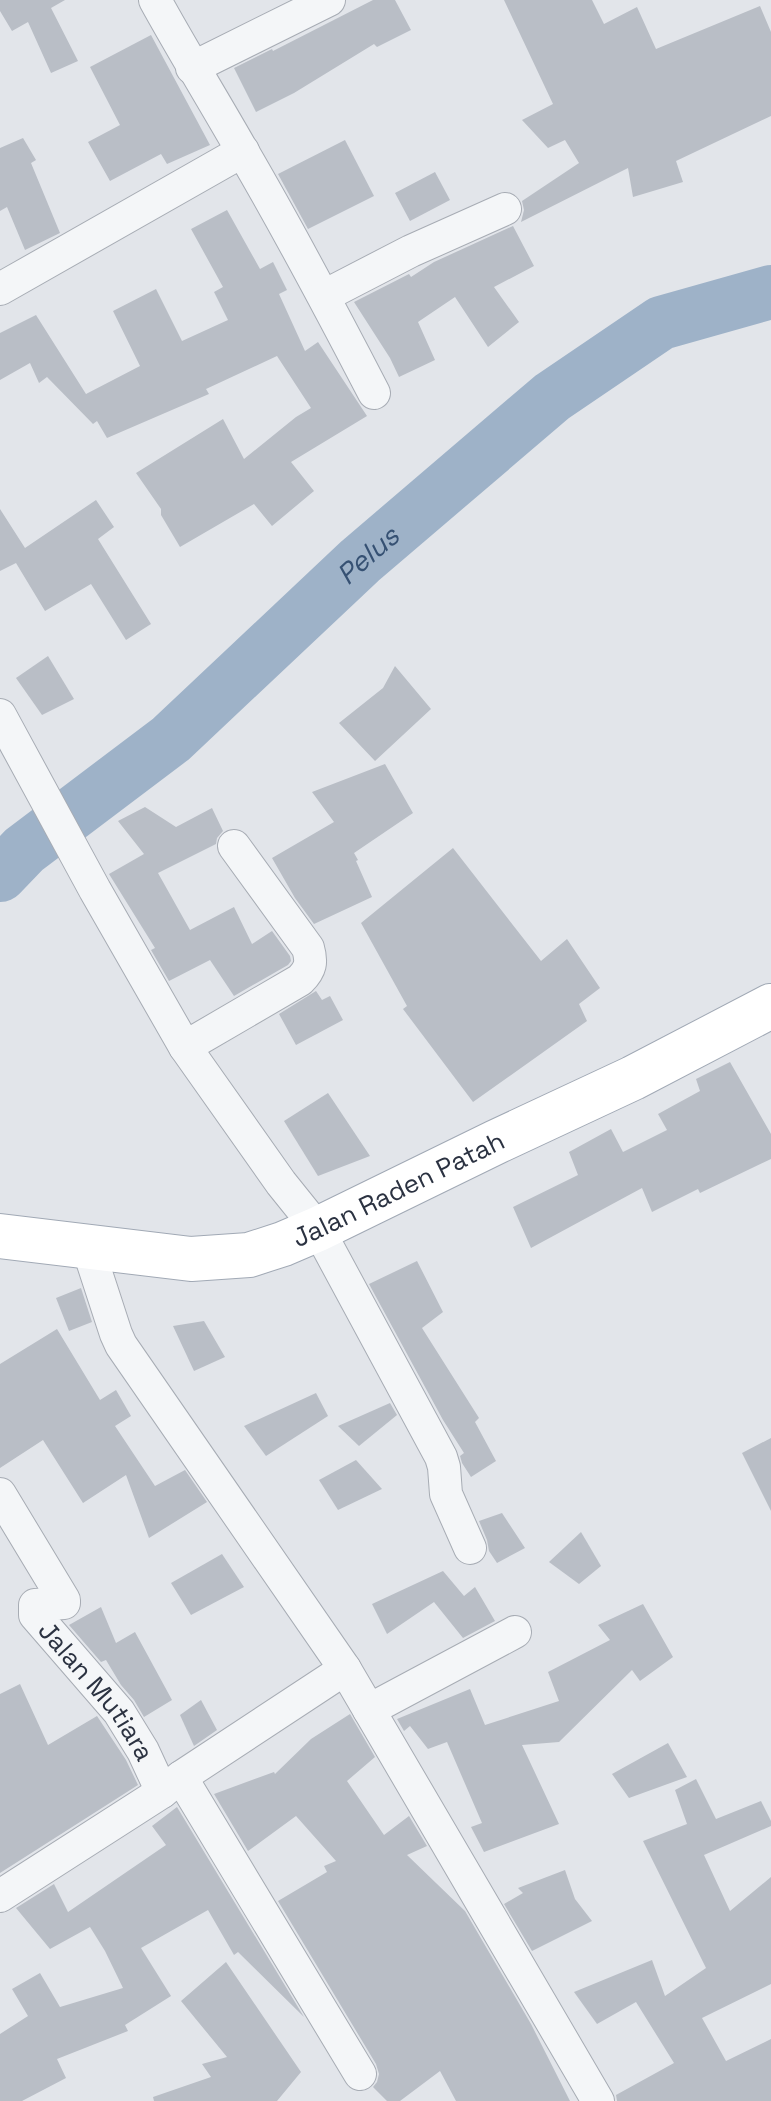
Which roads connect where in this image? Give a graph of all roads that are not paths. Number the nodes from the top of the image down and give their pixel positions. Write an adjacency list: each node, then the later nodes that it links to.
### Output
1 (155, 0): 3 (street)
2 (329, 0): 3 (street)
3 (192, 68): 4 (street)
4 (243, 151): 6 (street); 7 (street)
5 (505, 209): 7 (street)
6 (0, 289)
7 (324, 296): 8 (street)
8 (374, 393)
9 (0, 715): 12 (street)
10 (234, 846): 12 (street)
11 (771, 1006): 13 (main road, Jalan Raden Patah)
12 (185, 1047): 13 (street)
13 (318, 1229): 15 (main road, Jalan Raden Patah); 17 (street)
14 (0, 1236): 15 (main road, Jalan Raden Patah)
15 (87, 1245): 19 (street)
16 (0, 1494): 21 (street, Jalan Mutiara)
17 (470, 1548)
18 (515, 1632): 20 (street)
19 (345, 1669): 20 (street); 21 (street)
20 (369, 1710): 24 (street)
21 (172, 1784): 22 (street); 23 (street)
22 (0, 1896)
23 (360, 2074)
24 (598, 2101)

